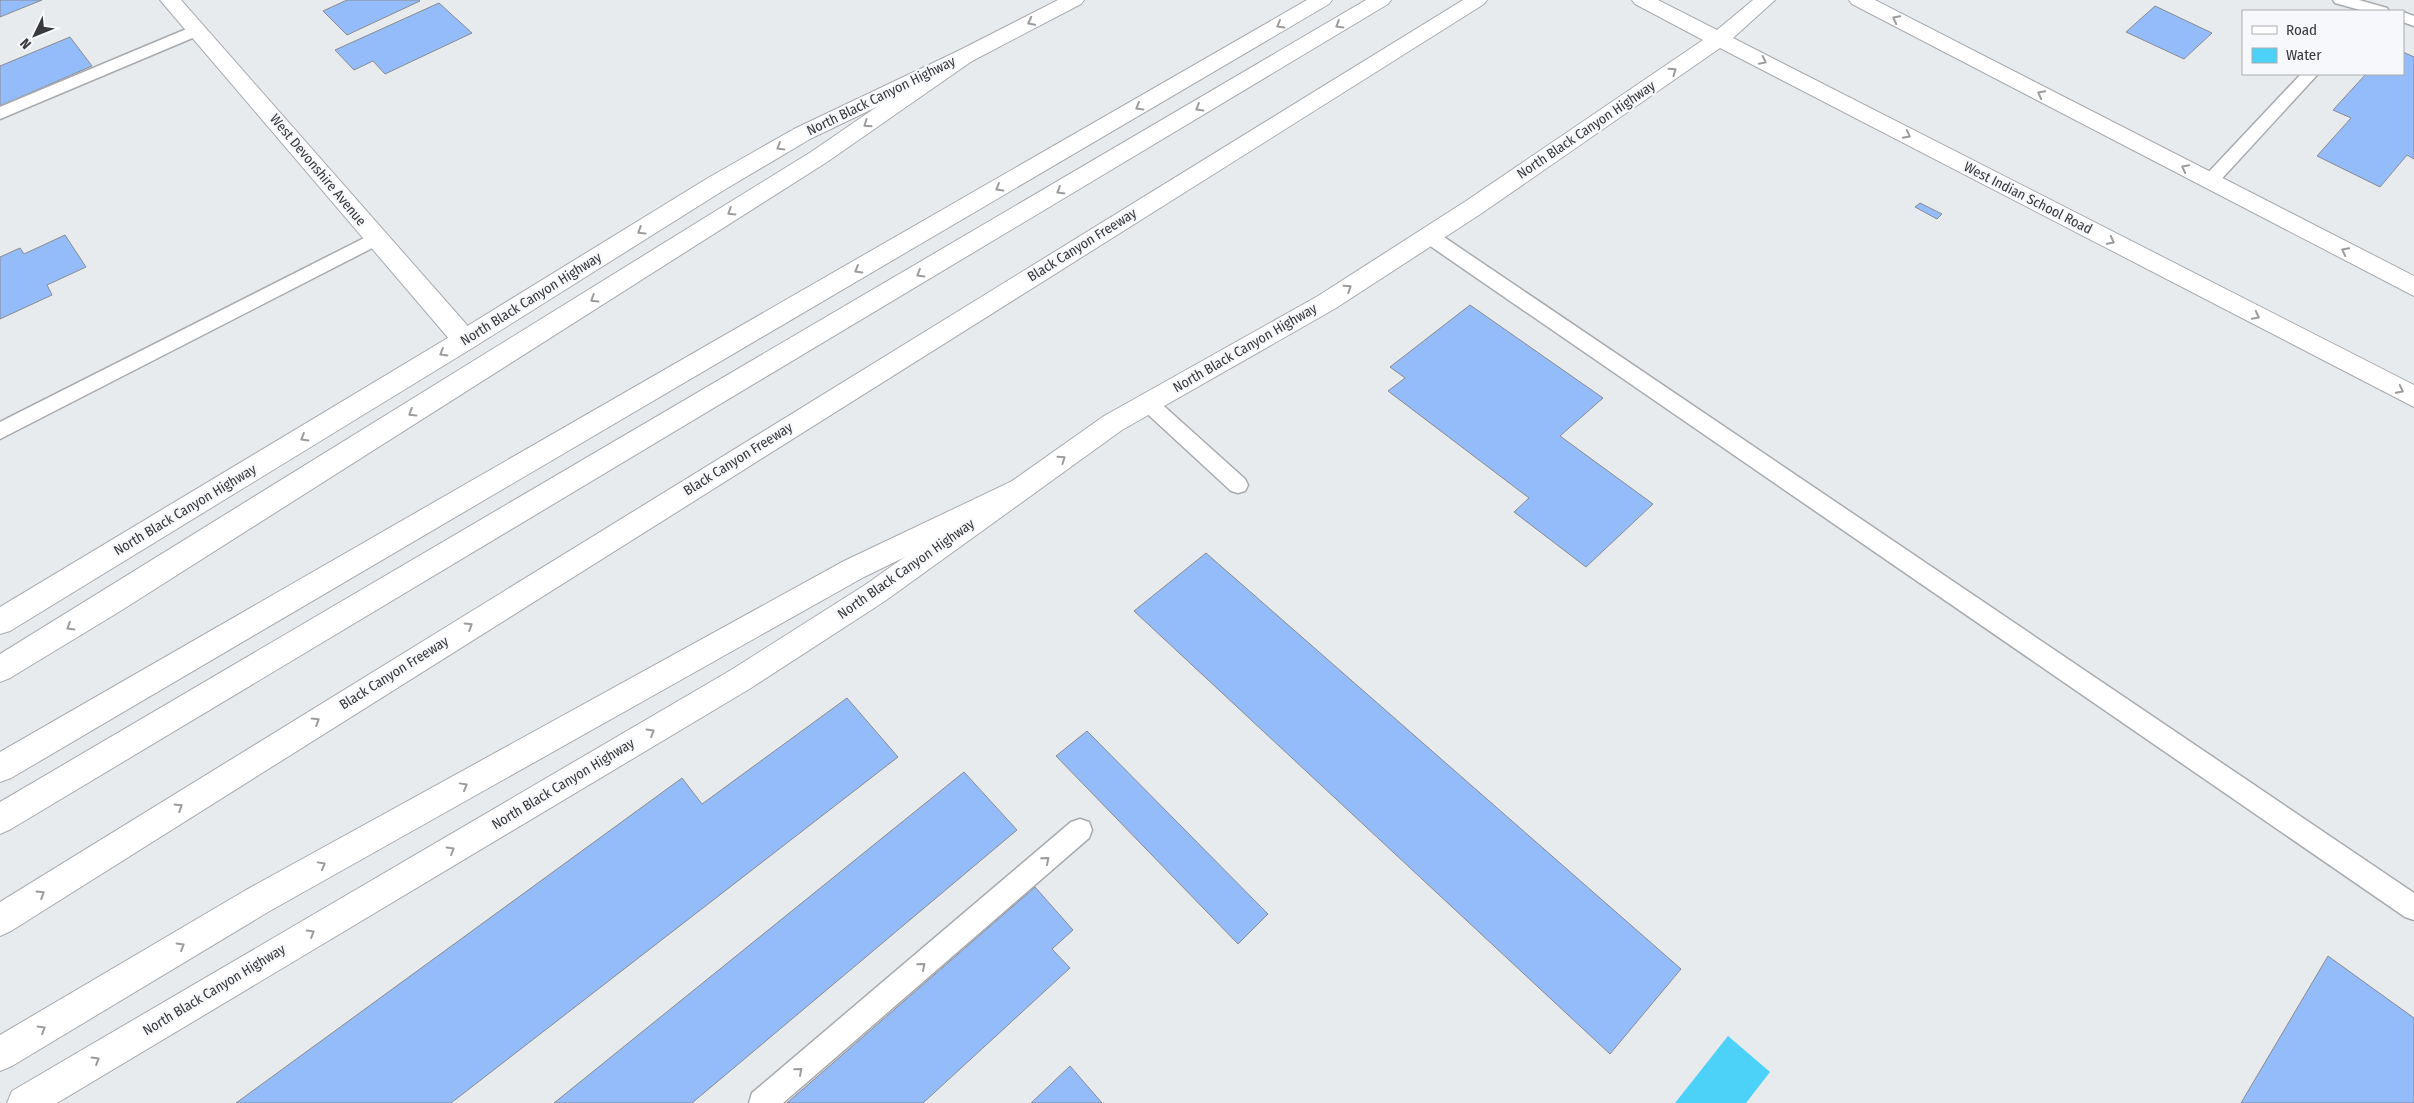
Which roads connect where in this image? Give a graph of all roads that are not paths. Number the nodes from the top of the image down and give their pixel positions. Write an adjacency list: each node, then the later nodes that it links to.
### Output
1 (170, 0): 11 (main road, West Devonshire Avenue)
2 (1074, 0): 13 (main road, North Black Canyon Highway, one-way to 13)
3 (1322, 0): 28 (main road, one-way to 28)
4 (1381, 0): 29 (main road, one-way to 29)
5 (1477, 0): 32 (main road, Black Canyon Freeway, one-way to 5)
6 (1765, 0): 12 (main road, North Black Canyon Highway)
7 (1859, 0): 16 (main road, one-way to 7)
8 (2341, 0): 10 (lane)
9 (1644, 1): 12 (main road, West Indian School Road)
10 (2377, 10)
11 (196, 30): 15 (lane); 18 (main road, West Devonshire Avenue)
12 (1719, 39): 17 (main road, North Black Canyon Highway, one-way to 12); 21 (main road, West Indian School Road, one-way to 21)
13 (965, 56): 20 (main road, North Black Canyon Highway, one-way to 20); 27 (main road, one-way to 27)
14 (2309, 75): 16 (lane)
15 (0, 114)
16 (2210, 181): 19 (main road, one-way to 16)
17 (1428, 236): 22 (main road, North Black Canyon Highway, one-way to 17); 31 (lane)
18 (376, 238): 20 (main road, West Devonshire Avenue); 23 (lane)
19 (2414, 286)
20 (465, 340): 26 (main road, North Black Canyon Highway, one-way to 26)
21 (2414, 397)
22 (1148, 403): 24 (lane); 25 (main road, North Black Canyon Highway, one-way to 22)
23 (0, 431)
24 (1238, 485)
25 (1022, 487): 33 (main road, one-way to 25); 34 (main road, North Black Canyon Highway, one-way to 25)
26 (0, 622)
27 (0, 669)
28 (0, 768)
29 (0, 820)
30 (1080, 830): 35 (lane, one-way to 30)
31 (2414, 908)
32 (0, 920)
33 (0, 1054)
34 (24, 1103)
35 (762, 1103)

